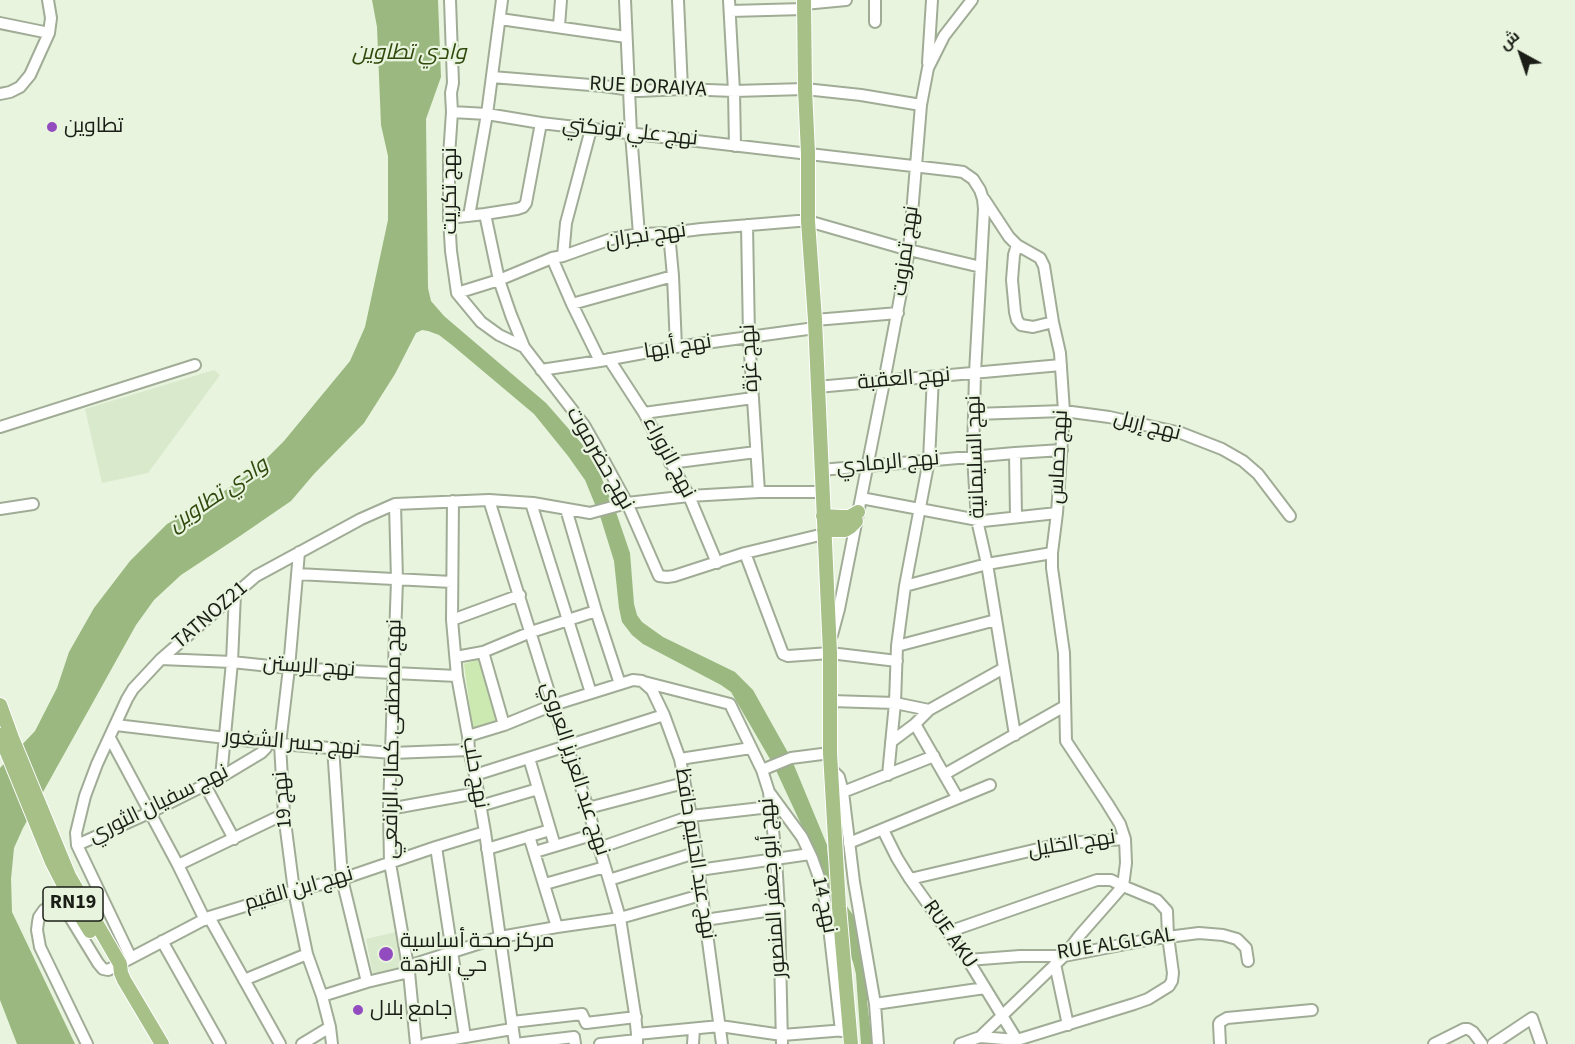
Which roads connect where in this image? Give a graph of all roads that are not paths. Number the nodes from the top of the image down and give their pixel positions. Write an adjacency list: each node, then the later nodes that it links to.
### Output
1 (48, 0): 17 (street)
2 (450, 0): 27 (street, نهج تكريت)
3 (502, 0): 13 (street)
4 (561, 0): 16 (street)
5 (625, 0): 18 (street)
6 (678, 0): 21 (street)
7 (846, 0): 11 (street)
8 (875, 0): 14 (street)
9 (932, 0): 19 (street)
10 (972, 0): 19 (street, نهج تمزوت)
11 (804, 4): 12 (street); 22 (main road)
12 (729, 5): 24 (street)
13 (501, 20): 16 (street); 20 (street)
14 (875, 21)
15 (0, 23): 17 (street)
16 (559, 26): 18 (street)
17 (49, 33): 25 (street)
18 (626, 37): 23 (street)
19 (928, 68): 26 (street, نهج تمزوت)
20 (492, 77): 23 (street, RUE DORAIYA); 28 (street)
21 (682, 89): 23 (street, RUE DORAIYA); 24 (street, RUE DORAIYA)
22 (805, 89): 24 (street, RUE DORAIYA); 26 (street, RUE DORAIYA); 33 (main road)
23 (629, 91): 31 (street)
24 (734, 91): 32 (street)
25 (0, 94)
26 (921, 105): 34 (street, نهج تمزوت)
27 (452, 112): 28 (street, نهج علي تونكتي); 39 (street, نهج تكريت)
28 (487, 114): 29 (street, نهج علي تونكتي); 38 (street)
29 (541, 123): 30 (street, نهج علي تونكتي); 37 (street)
30 (591, 129): 31 (street, نهج علي تونكتي); 46 (street)
31 (631, 134): 32 (street, نهج علي تونكتي); 43 (street)
32 (735, 146): 33 (street, نهج علي تونكتي)
33 (808, 153): 34 (street, نهج علي تونكتي); 40 (main road)
34 (917, 166): 35 (street, نهج علي تونكتي); 45 (street, نهج تمزوت)
35 (973, 179): 36 (street, نهج السليمانية)
36 (983, 199): 44 (street, نهج حماس); 47 (street, نهج السليمانية)
37 (485, 214): 38 (street); 49 (street, نهج حضرموت)
38 (469, 216): 39 (street)
39 (449, 218): 50 (street, نهج تكريت)
40 (808, 222): 41 (street, نهج نجران); 45 (street, نهج نجران); 54 (main road)
41 (747, 225): 42 (street, نهج نجران); 55 (street, نهج غزة)
42 (669, 233): 43 (street, نهج نجران); 48 (street)
43 (639, 234): 46 (street, نهج نجران)
44 (1017, 245): 53 (street, نهج حماس); 53 (street)
45 (909, 249): 47 (street, نهج نجران); 52 (street, نهج تمزوت)
46 (557, 257): 49 (street, نهج نجران); 51 (street, نهج الزوراء)
47 (981, 267): 62 (street, نهج السليمانية)
48 (673, 276): 51 (street); 57 (street)
49 (499, 280): 50 (street, نهج نجران); 56 (street, نهج حضرموت)
50 (457, 293): 56 (street)
51 (572, 304): 58 (street, نهج الزوراء)
52 (898, 313): 54 (street, نهج أبها); 64 (street, نهج تمزوت)
53 (1053, 322): 59 (street, نهج حماس)
54 (815, 324): 55 (street, نهج أبها); 65 (main road)
55 (749, 337): 57 (street, نهج أبها); 66 (street, نهج غزة)
56 (525, 347): 61 (street, نهج حضرموت)
57 (676, 347): 58 (street, نهج أبها)
58 (605, 360): 61 (street, نهج أبها); 68 (street, نهج الزوراء)
59 (1062, 364): 62 (street, نهج العقبة); 67 (street, نهج حماس)
60 (195, 365): 70 (street)
61 (541, 370): 86 (street, نهج حضرموت)
62 (975, 373): 63 (street, نهج العقبة); 69 (street, نهج السليمانية)
63 (933, 377): 64 (street, نهج العقبة); 75 (street)
64 (884, 382): 65 (street, نهج العقبة); 77 (street, نهج تمزوت)
65 (817, 387): 78 (main road)
66 (753, 398): 68 (street); 72 (street, نهج غزة)
67 (1064, 411): 69 (street, نهج إربل); 71 (street, نهج حماس); 94 (street, نهج إربل)
68 (644, 413): 76 (street, نهج الزوراء)
69 (974, 414): 74 (street, نهج السليمانية)
70 (0, 427)
71 (1062, 450): 73 (street, نهج الرمادي); 92 (street, نهج حماس)
72 (756, 452): 76 (street); 79 (street, نهج غزة)
73 (1015, 453): 74 (street, نهج الرمادي); 96 (street)
74 (973, 456): 75 (street, نهج الرمادي); 97 (street, نهج السليمانية)
75 (929, 460): 77 (street, نهج الرمادي); 89 (street)
76 (670, 463): 81 (street, نهج الزوراء)
77 (867, 465): 78 (street, نهج الرمادي); 82 (street, نهج تمزوت)
78 (821, 470): 80 (main road)
79 (759, 492): 80 (street); 81 (street)
80 (823, 492): 93 (main road)
81 (689, 496): 86 (street); 102 (street, نهج الزوراء)
82 (861, 498): 89 (street); 95 (street, نهج تمزوت)
83 (489, 500): 84 (street, TATNOZ21); 85 (street, TATNOZ21); 109 (street, نهج عبد العزيز العروي)
84 (453, 501): 88 (street, TATNOZ21); 106 (street, نهج حلب)
85 (531, 502): 91 (street, TATNOZ21); 113 (street)
86 (627, 503): 91 (street, TATNOZ21); 102 (street, نهج حضرموت)
87 (33, 504): 90 (street)
88 (395, 504): 99 (street, TATNOZ21); 105 (street, نهج مصطفى كمال الرافعي)
89 (919, 508): 97 (street); 107 (street)
90 (0, 509)
91 (566, 509): 110 (street)
92 (1057, 513): 96 (street); 101 (street, نهج حماس)
93 (823, 516): 95 (main road); 98 (main road)
94 (1290, 516)
95 (857, 517): 98 (main road); 116 (street, نهج تمزوت)
96 (1016, 517): 97 (street)
97 (977, 520): 103 (street, نهج السليمانية)
98 (824, 532): 100 (street); 116 (main road)
99 (299, 552): 104 (street, نهج 19); 108 (street, TATNOZ21)
100 (745, 554): 102 (street); 116 (street)
101 (1052, 554): 103 (street); 133 (street, نهج حماس)
102 (717, 562)
103 (987, 564): 107 (street); 112 (street, نهج السليمانية)
104 (297, 574): 105 (street); 122 (street, نهج 19)
105 (397, 580): 106 (street); 124 (street, نهج مصطفى كمال الرافعي)
106 (452, 582): 111 (street, نهج حلب)
107 (905, 586): 115 (street)
108 (236, 593): 119 (street, TATNOZ21); 121 (street)
109 (520, 595): 111 (street); 114 (street, نهج عبد العزيز العروي)
110 (596, 611): 113 (street); 127 (street)
111 (452, 620): 118 (street, نهج حلب)
112 (996, 620): 115 (street); 123 (street, نهج السليمانية)
113 (568, 621): 114 (street); 128 (street)
114 (531, 632): 117 (street); 132 (street, نهج عبد العزيز العروي)
115 (897, 646): 120 (street)
116 (830, 650): 120 (street); 129 (main road)
117 (483, 652): 118 (street); 138 (street)
118 (456, 657): 125 (street, نهج حلب)
119 (161, 659): 121 (street, نهج الرستن); 137 (street, TATNOZ21)
120 (897, 661): 130 (street)
121 (232, 662): 122 (street, نهج الرستن); 142 (street)
122 (289, 668): 124 (street, نهج الرستن); 147 (street, نهج 19)
123 (1004, 668): 134 (street); 139 (street, نهج السليمانية)
124 (394, 673): 125 (street, نهج الرستن); 152 (street, نهج مصطفى كمال الرافعي)
125 (457, 676): 140 (street, نهج حلب)
126 (636, 680): 127 (street); 135 (street, نهج عبد الحليم حافظ); 150 (street, نهج أبو جعفر المنصور)
127 (620, 684): 128 (street)
128 (591, 693): 132 (street)
129 (831, 701): 130 (street); 153 (main road)
130 (895, 703): 134 (street); 145 (street)
131 (0, 705): 143 (main road, RN19)
132 (554, 705): 138 (street); 148 (street, نهج عبد العزيز العروي)
133 (1065, 706): 139 (street); 144 (street, نهج حماس)
134 (929, 710): 136 (street)
135 (664, 715): 148 (street); 156 (street, نهج عبد الحليم حافظ)
136 (915, 724): 145 (street); 154 (street)
137 (116, 725): 141 (street, TATNOZ21); 142 (street, نهج جسر الشغور)
138 (504, 725): 140 (street)
139 (1015, 735): 159 (street)
140 (468, 736): 151 (street, نهج حلب)
141 (110, 738): 175 (street); 186 (street, TATNOZ21)
142 (225, 738): 146 (street, نهج جسر الشغور); 162 (street)
143 (5, 739): 220 (main road, RN19)
144 (1066, 741): 184 (street, نهج الخليل)
145 (891, 742): 161 (street)
146 (268, 743): 147 (street, نهج جسر الشغور); 162 (street, نهج سفيان الثوري)
147 (280, 744): 149 (street, نهج جسر الشغور); 176 (street, نهج 19)
148 (567, 746): 155 (street); 173 (street, نهج عبد العزيز العروي)
149 (333, 747): 152 (street, نهج جسر الشغور); 199 (street)
150 (751, 748): 156 (street); 157 (street, نهج أبو جعفر المنصور)
151 (469, 750): 152 (street, نهج جسر الشغور); 160 (street, نهج حلب)
152 (392, 753): 174 (street, نهج مصطفى كمال الرافعي)
153 (830, 753): 157 (street); 158 (main road)
154 (934, 756): 159 (street); 161 (street)
155 (529, 758): 160 (street); 166 (street)
156 (680, 759): 163 (street, نهج عبد الحليم حافظ)
157 (762, 770): 167 (street, نهج أبو جعفر المنصور)
158 (831, 771): 168 (street); 235 (main road)
159 (945, 774): 170 (street)
160 (475, 775): 169 (street, نهج حلب)
161 (888, 775): 168 (street)
162 (221, 777): 164 (street, نهج سفيان الثوري)
163 (684, 783): 173 (street); 177 (street, نهج عبد الحليم حافظ)
164 (205, 784): 175 (street, نهج سفيان الثوري); 183 (street)
165 (990, 784): 170 (street)
166 (538, 789): 171 (street); 178 (street)
167 (769, 792): 172 (street, نهج أبو جعفر المنصور); 193 (street, نهج 14)
168 (843, 792): 185 (street)
169 (477, 793): 171 (street, نهج حلب); 174 (street)
170 (957, 797): 179 (street)
171 (480, 806): 180 (street, نهج حلب)
172 (770, 807): 177 (street); 194 (street, نهج أبو جعفر المنصور)
173 (588, 808): 181 (street, نهج عبد العزيز العروي)
174 (389, 809): 195 (street, نهج مصطفى كمال الرافعي)
175 (149, 813): 186 (street, نهج سفيان الثوري); 196 (street)
176 (284, 814): 183 (street); 204 (street, نهج 19)
177 (691, 816): 189 (street); 192 (street, نهج عبد الحليم حافظ)
178 (550, 830): 182 (street); 187 (street)
179 (883, 830): 185 (street); 200 (street, RUE AKU)
180 (485, 832): 188 (street, نهج ابن القيم); 190 (street, نهج حلب)
181 (595, 834): 187 (street); 189 (street, نهج عبد العزيز العروي)
182 (530, 836): 190 (street); 191 (street)
183 (234, 839): 196 (street)
184 (1125, 839): 200 (street, نهج الخليل); 203 (street)
185 (849, 843): 226 (street)
186 (76, 845): 220 (street)
187 (555, 846): 191 (street)
188 (436, 847): 195 (street, نهج ابن القيم); 215 (street)
189 (599, 848): 197 (street, نهج عبد العزيز العروي)
190 (487, 849): 213 (street, نهج حلب)
191 (535, 852): 202 (street)
192 (695, 853): 198 (street, نهج عبد الحليم حافظ); 201 (street)
193 (810, 854): 194 (street); 235 (street, نهج 14)
194 (776, 860): 198 (street); 206 (street, نهج أبو جعفر المنصور)
195 (390, 863): 199 (street, نهج ابن القيم); 221 (street, نهج مصطفى كمال الرافعي)
196 (178, 865): 208 (street)
197 (605, 867): 201 (street, نهج عبد العزيز العروي); 202 (street)
198 (699, 870): 205 (street, نهج عبد الحليم حافظ)
199 (342, 879): 204 (street, نهج ابن القيم); 223 (street)
200 (910, 879): 211 (street, RUE AKU)
201 (609, 880): 207 (street, نهج عبد العزيز العروي)
202 (545, 884): 210 (street)
203 (1123, 886): 211 (street); 212 (street); 218 (street)
204 (294, 891): 208 (street, نهج ابن القيم); 216 (street, نهج 19)
205 (701, 895): 207 (street); 209 (street, نهج عبد الحليم حافظ)
206 (778, 909): 209 (street); 240 (street, نهج أبو جعفر المنصور)
207 (620, 918): 210 (street); 229 (street, نهج عبد العزيز العروي)
208 (207, 919): 214 (street, نهج ابن القيم); 222 (street)
209 (705, 921): 232 (street, نهج عبد الحليم حافظ)
210 (557, 927): 213 (street)
211 (948, 932): 217 (street, RUE AKU)
212 (1168, 936): 218 (street, RUE ALGLGAL); 219 (street, RUE ALGLGAL); 230 (street)
213 (500, 938): 215 (street); 231 (street, نهج حلب)
214 (162, 941): 220 (street, نهج ابن القيم); 244 (street)
215 (453, 952): 221 (street); 237 (street)
216 (307, 954): 222 (street); 225 (street, نهج 19)
217 (968, 960): 218 (street, RUE ALGLGAL); 224 (street, RUE AKU)
218 (1059, 960): 228 (street); 230 (street)
219 (1248, 961)
220 (121, 966): 242 (street); 243 (main road, RN19)
221 (409, 969): 223 (street); 248 (street, نهج مصطفى كمال الرافعي)
222 (244, 980): 245 (street)
223 (367, 982): 225 (street)
224 (985, 988): 226 (street); 228 (street, RUE AKU)
225 (322, 996): 233 (street, نهج 19)
226 (875, 1004): 256 (street)
227 (1312, 1010): 259 (street)
228 (1001, 1016): 238 (street); 241 (street, RUE AKU)
229 (636, 1017): 231 (street); 239 (street, نهج عبد العزيز العروي)
230 (1068, 1025): 236 (street)
231 (512, 1026): 237 (street); 250 (street, نهج حلب)
232 (720, 1026): 234 (street); 240 (street); 254 (street, نهج عبد الحليم حافظ)
233 (330, 1028): 246 (street); 247 (street, نهج 19)
234 (694, 1029): 239 (street); 253 (street)
235 (846, 1030): 240 (street); 255 (main road)
236 (1046, 1031): 241 (street); 258 (street)
237 (465, 1037): 249 (street)
238 (980, 1037): 241 (street); 257 (street)
239 (637, 1039): 252 (street)
240 (782, 1039)
241 (1017, 1040)
242 (87, 1044)
243 (162, 1044)
244 (220, 1044)
245 (280, 1044)
246 (302, 1044)
247 (332, 1044)
248 (416, 1044)
249 (425, 1044)
250 (515, 1044): 251 (street)
251 (575, 1044)
252 (600, 1044)
253 (693, 1044)
254 (722, 1044)
255 (851, 1044)
256 (878, 1044)
257 (960, 1044)
258 (1050, 1044)
259 (1220, 1044)
260 (1434, 1044): 261 (street)
261 (1482, 1044)
262 (1493, 1044): 263 (street)
263 (1541, 1044)

